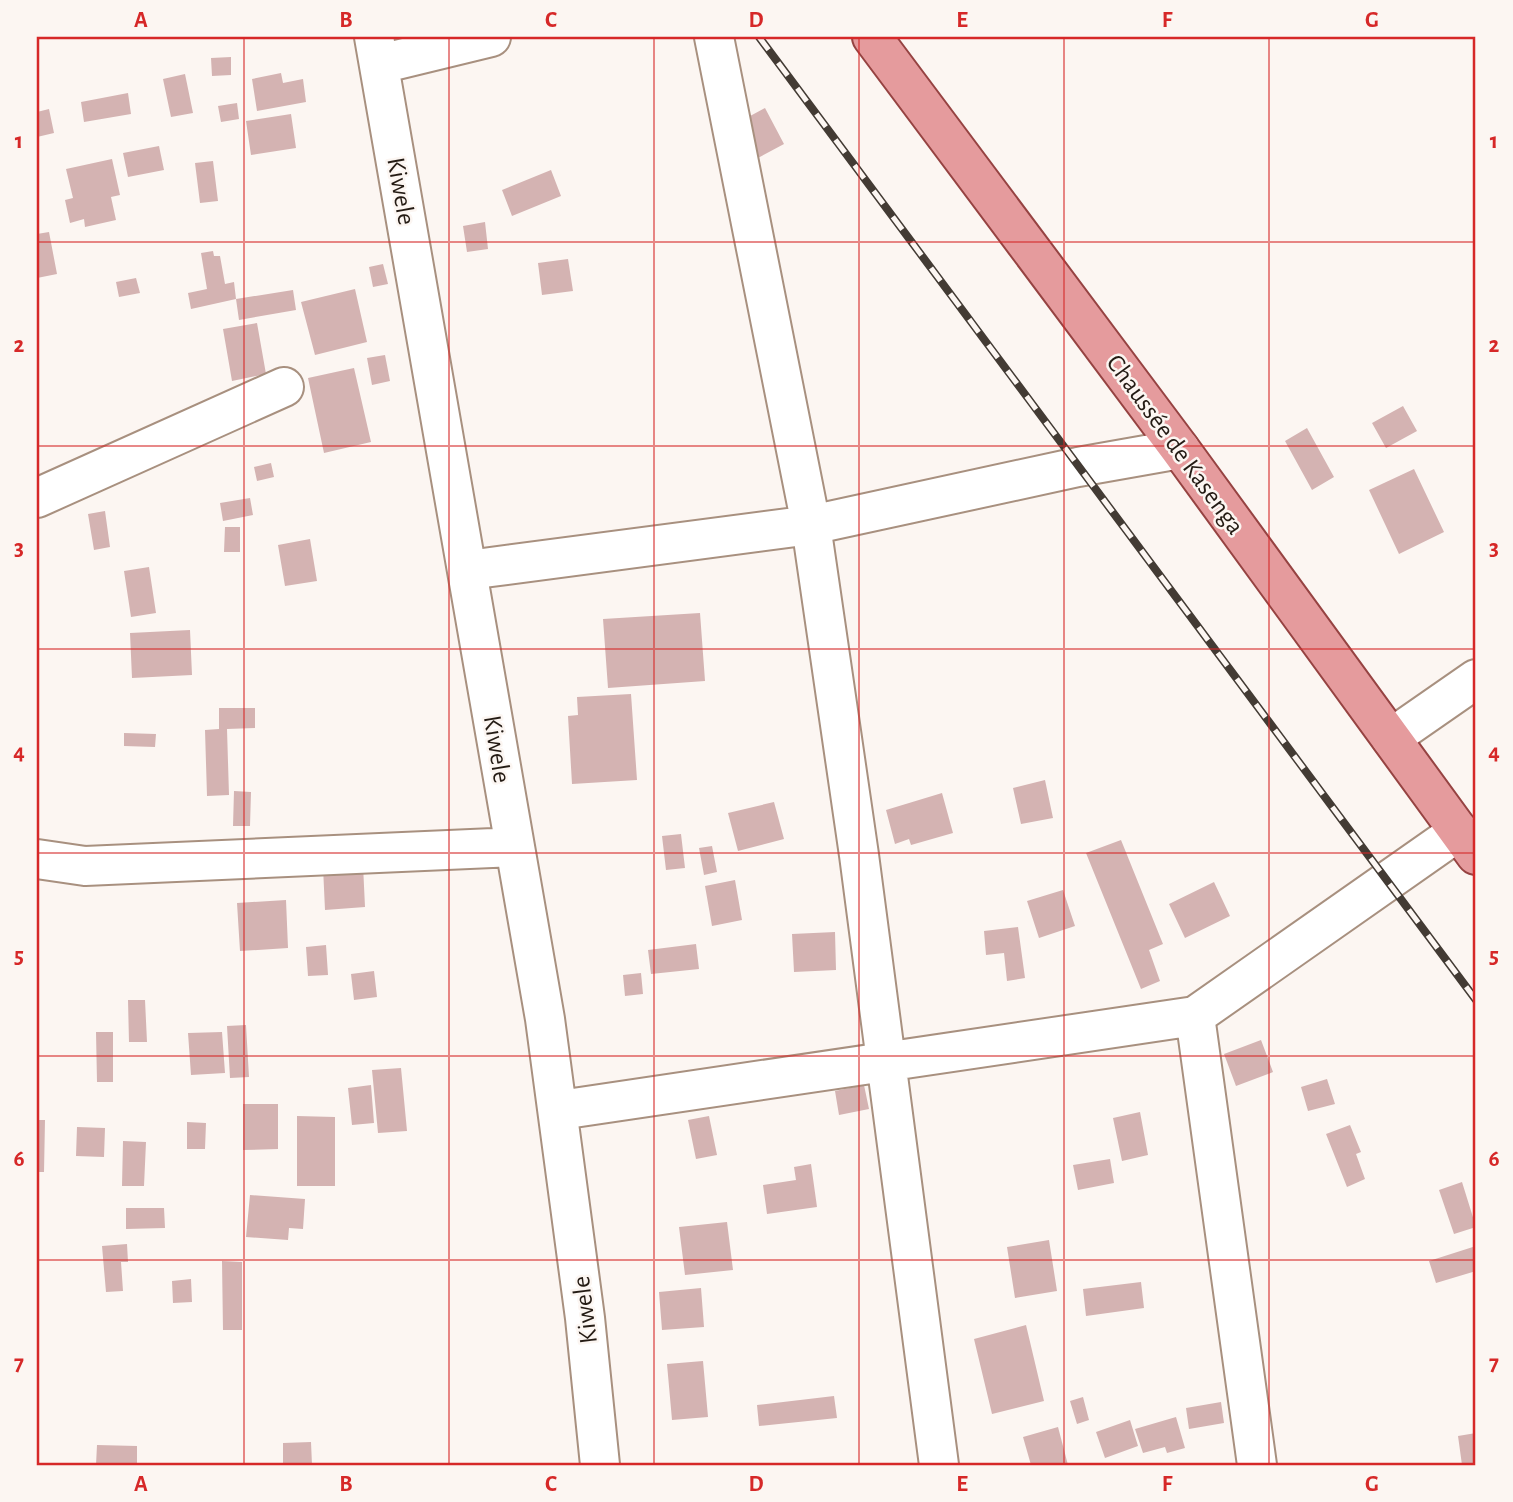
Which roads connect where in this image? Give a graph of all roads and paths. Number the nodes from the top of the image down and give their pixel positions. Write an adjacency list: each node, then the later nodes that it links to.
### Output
1 (491, 37): 4 (street)
2 (714, 37): 8 (street)
3 (872, 37): 6 (main road, Chaussée de Kasenga)
4 (377, 51): 9 (street, Kiwele)
5 (284, 387): 7 (street)
6 (1180, 449): 8 (street); 11 (main road, Chaussée de Kasenga)
7 (37, 498)
8 (811, 525): 9 (street); 16 (street)
9 (468, 570): 13 (street, Kiwele)
10 (1476, 679): 11 (street)
11 (1391, 737): 12 (main road, Chaussée de Kasenga)
12 (1468, 843): 15 (street)
13 (514, 847): 14 (street); 17 (street, Kiwele)
14 (37, 859)
15 (1195, 1016): 16 (street); 20 (street)
16 (886, 1064): 17 (street); 19 (street)
17 (560, 1110): 18 (street, Kiwele)
18 (599, 1465)
19 (939, 1465)
20 (1257, 1465)

